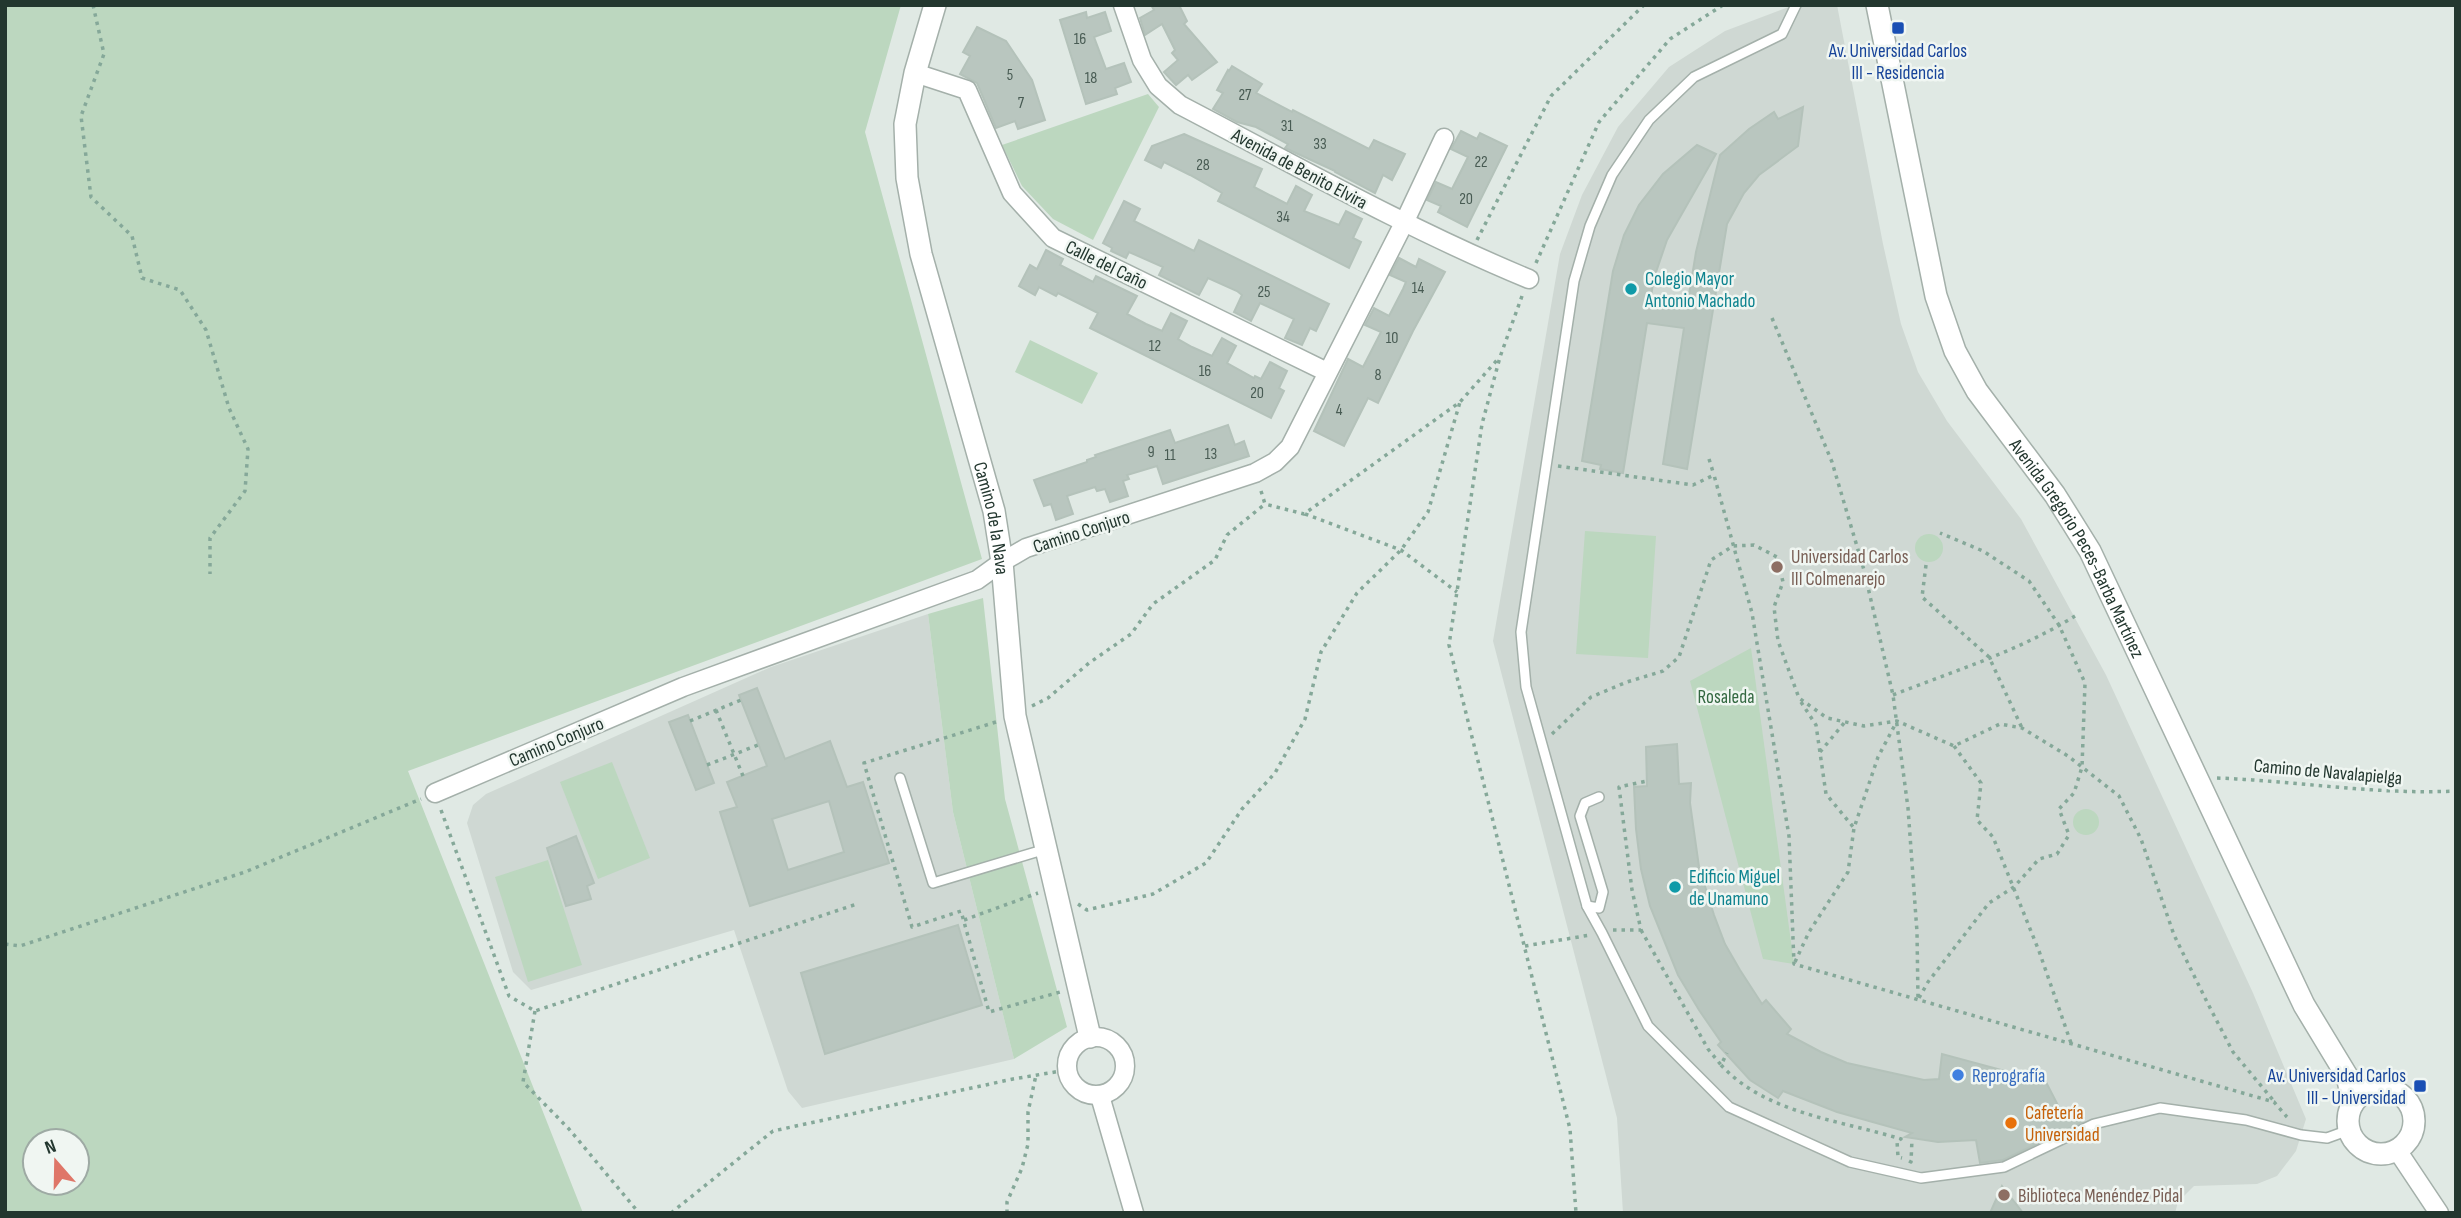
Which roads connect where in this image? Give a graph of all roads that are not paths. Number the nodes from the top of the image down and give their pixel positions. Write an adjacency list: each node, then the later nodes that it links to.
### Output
1 (934, 5): 5 (street, Camino de la Nava)
2 (1122, 5): 7 (street, Avenida de Benito Elvira)
3 (1796, 5): 15 (lane)
4 (1877, 5): 17 (street, Avenida Gregorio Peces-Barba Martínez)
5 (915, 73): 9 (street, Calle del Caño); 10 (street, Camino de la Nava)
6 (1444, 138): 7 (street, Camino Conjuro)
7 (1404, 223): 8 (street, Avenida de Benito Elvira); 9 (street, Camino Conjuro)
8 (1529, 279)
9 (1327, 372): 10 (street, Camino Conjuro)
10 (1002, 562): 12 (street, Camino Conjuro); 14 (street, Camino de la Nava)
11 (900, 778): 14 (lane)
12 (435, 793)
13 (1599, 797): 15 (lane)
14 (1046, 849): 16 (street, Camino de la Nava)
15 (1587, 906): 21 (lane)
16 (1090, 1037): 19 (street); 19 (street)
17 (2344, 1071): 18 (street); 20 (street, Avenida Gregorio Peces-Barba Martínez)
18 (2380, 1087): 20 (street); 22 (street)
19 (1100, 1096): 23 (street)
20 (2353, 1103): 21 (street)
21 (2349, 1130): 22 (street)
22 (2397, 1150): 24 (street)
23 (1134, 1213)
24 (2439, 1213)

